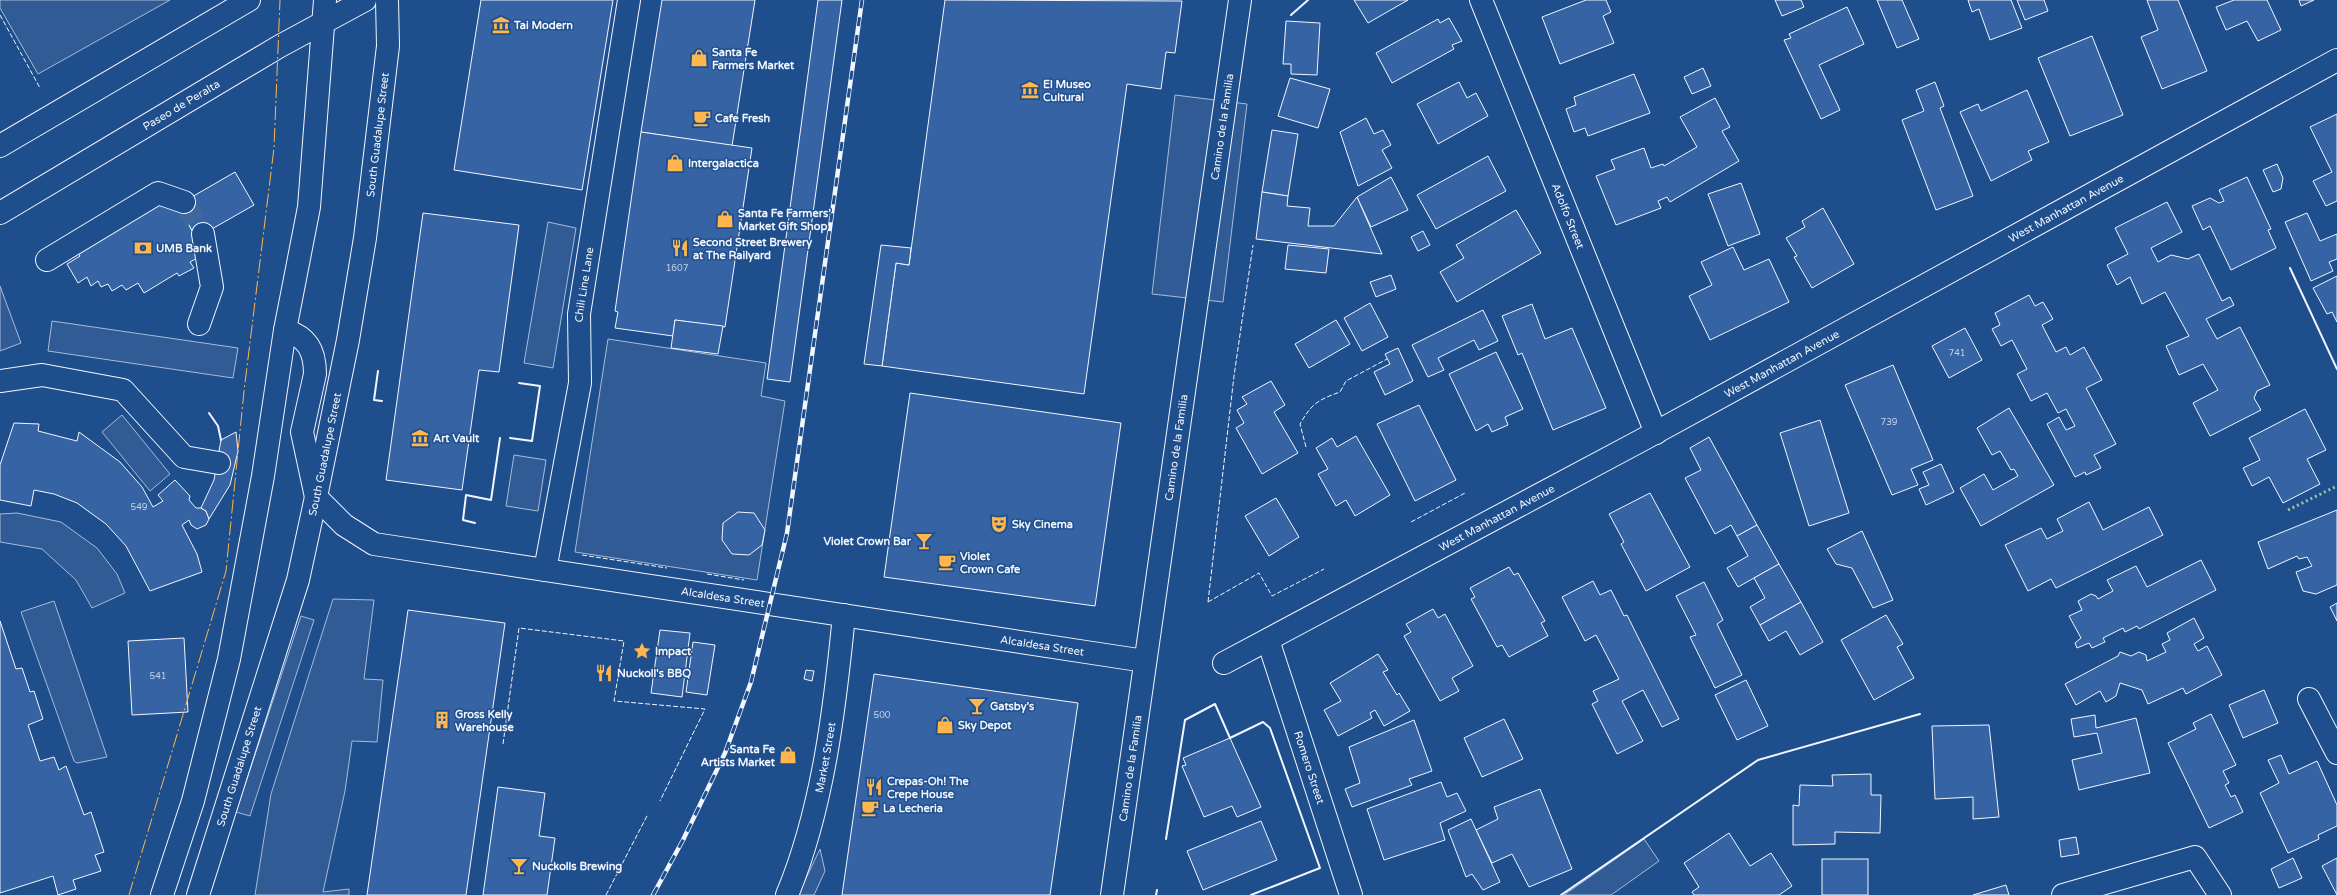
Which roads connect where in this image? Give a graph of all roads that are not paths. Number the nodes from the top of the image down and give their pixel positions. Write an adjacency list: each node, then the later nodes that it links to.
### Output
1 (249, 0): 10 (street)
2 (325, 0): 8 (street)
3 (365, 0): 8 (street, Paseo de Peralta)
4 (387, 0): 20 (street, South Guadalupe Street)
5 (629, 0): 21 (street, Chili Line Lane)
6 (1240, 0): 24 (street, Camino de la Familia)
7 (1481, 0): 18 (street, Adolfo Street)
8 (325, 23): 12 (street, Paseo de Peralta); 16 (street)
9 (2337, 60): 18 (street, West Manhattan Avenue)
10 (0, 146)
11 (184, 202): 14 (street)
12 (0, 213)
13 (203, 234): 15 (street)
14 (47, 260)
15 (199, 324)
16 (285, 330): 20 (street); 29 (street)
17 (0, 381): 19 (street)
18 (1656, 433): 23 (street, West Manhattan Avenue)
19 (218, 463)
20 (316, 497): 21 (street, Alcaldesa Street); 30 (street, South Guadalupe Street)
21 (545, 570): 22 (street, Alcaldesa Street)
22 (844, 615): 24 (street, Alcaldesa Street); 31 (street, Market Street)
23 (1268, 640): 25 (street, West Manhattan Avenue); 33 (street, Romero Street)
24 (1146, 661): 32 (street, Camino de la Familia)
25 (1224, 663)
26 (2309, 699): 27 (street)
27 (2337, 753)
28 (2063, 894): 34 (street)
29 (162, 895)
30 (198, 895)
31 (786, 895)
32 (1112, 895)
33 (1351, 895)
34 (2220, 895)

